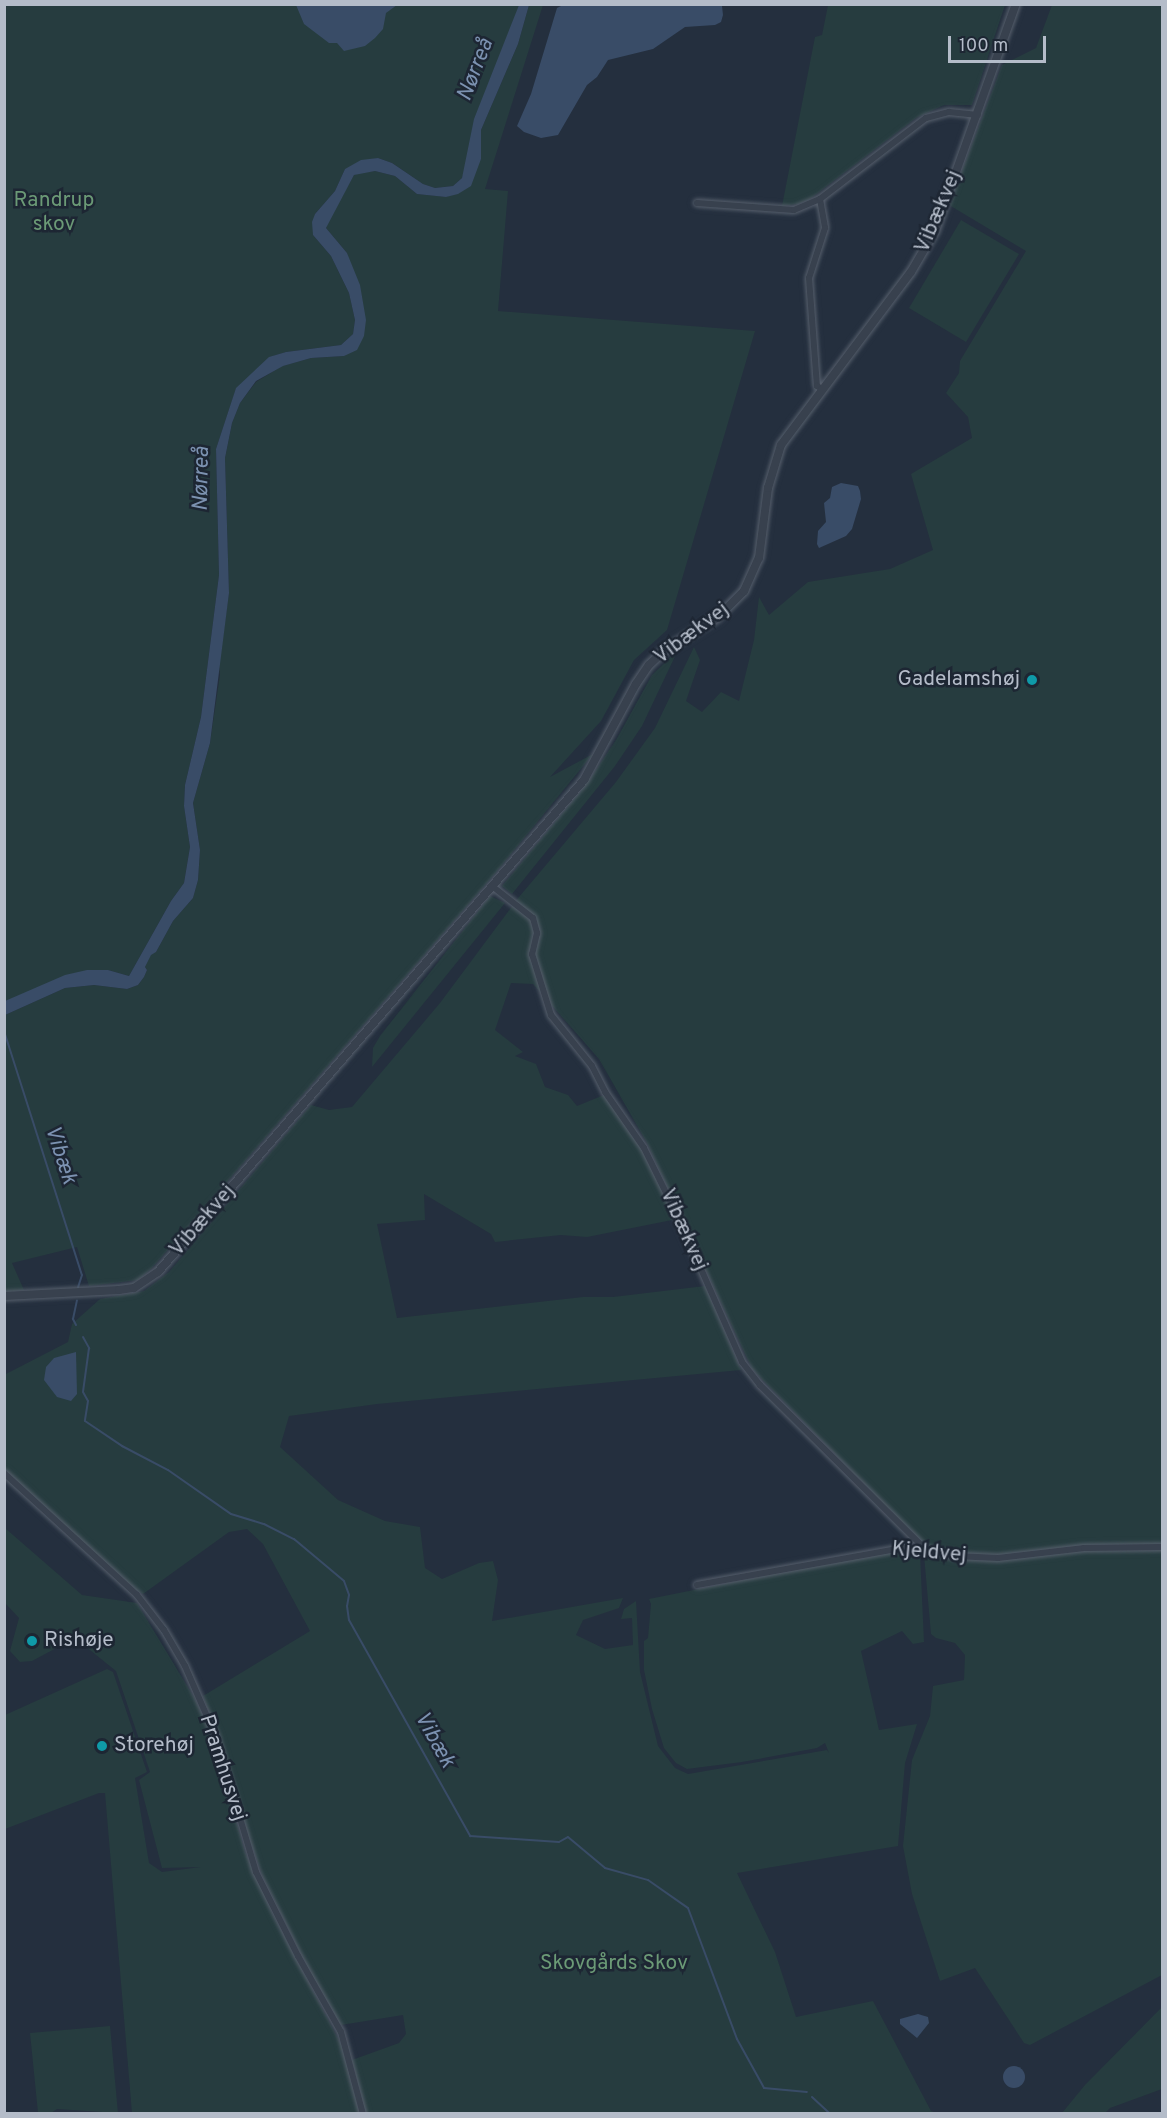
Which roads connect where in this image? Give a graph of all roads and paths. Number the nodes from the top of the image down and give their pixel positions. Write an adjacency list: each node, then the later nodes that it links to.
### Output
1 (1016, 4): 2 (street, Vibækvej)
2 (978, 115): 3 (street); 5 (street, Vibækvej)
3 (820, 199): 4 (street); 5 (street)
4 (697, 203)
5 (822, 389): 6 (street, Vibækvej)
6 (492, 886): 7 (street, Vibækvej); 10 (street, Vibækvej)
7 (4, 1296)
8 (4, 1473): 12 (street, Pramhusvej)
9 (1162, 1547): 10 (street, Kjeldvej)
10 (925, 1549): 11 (street, Kjeldvej)
11 (698, 1585)
12 (363, 2114)

